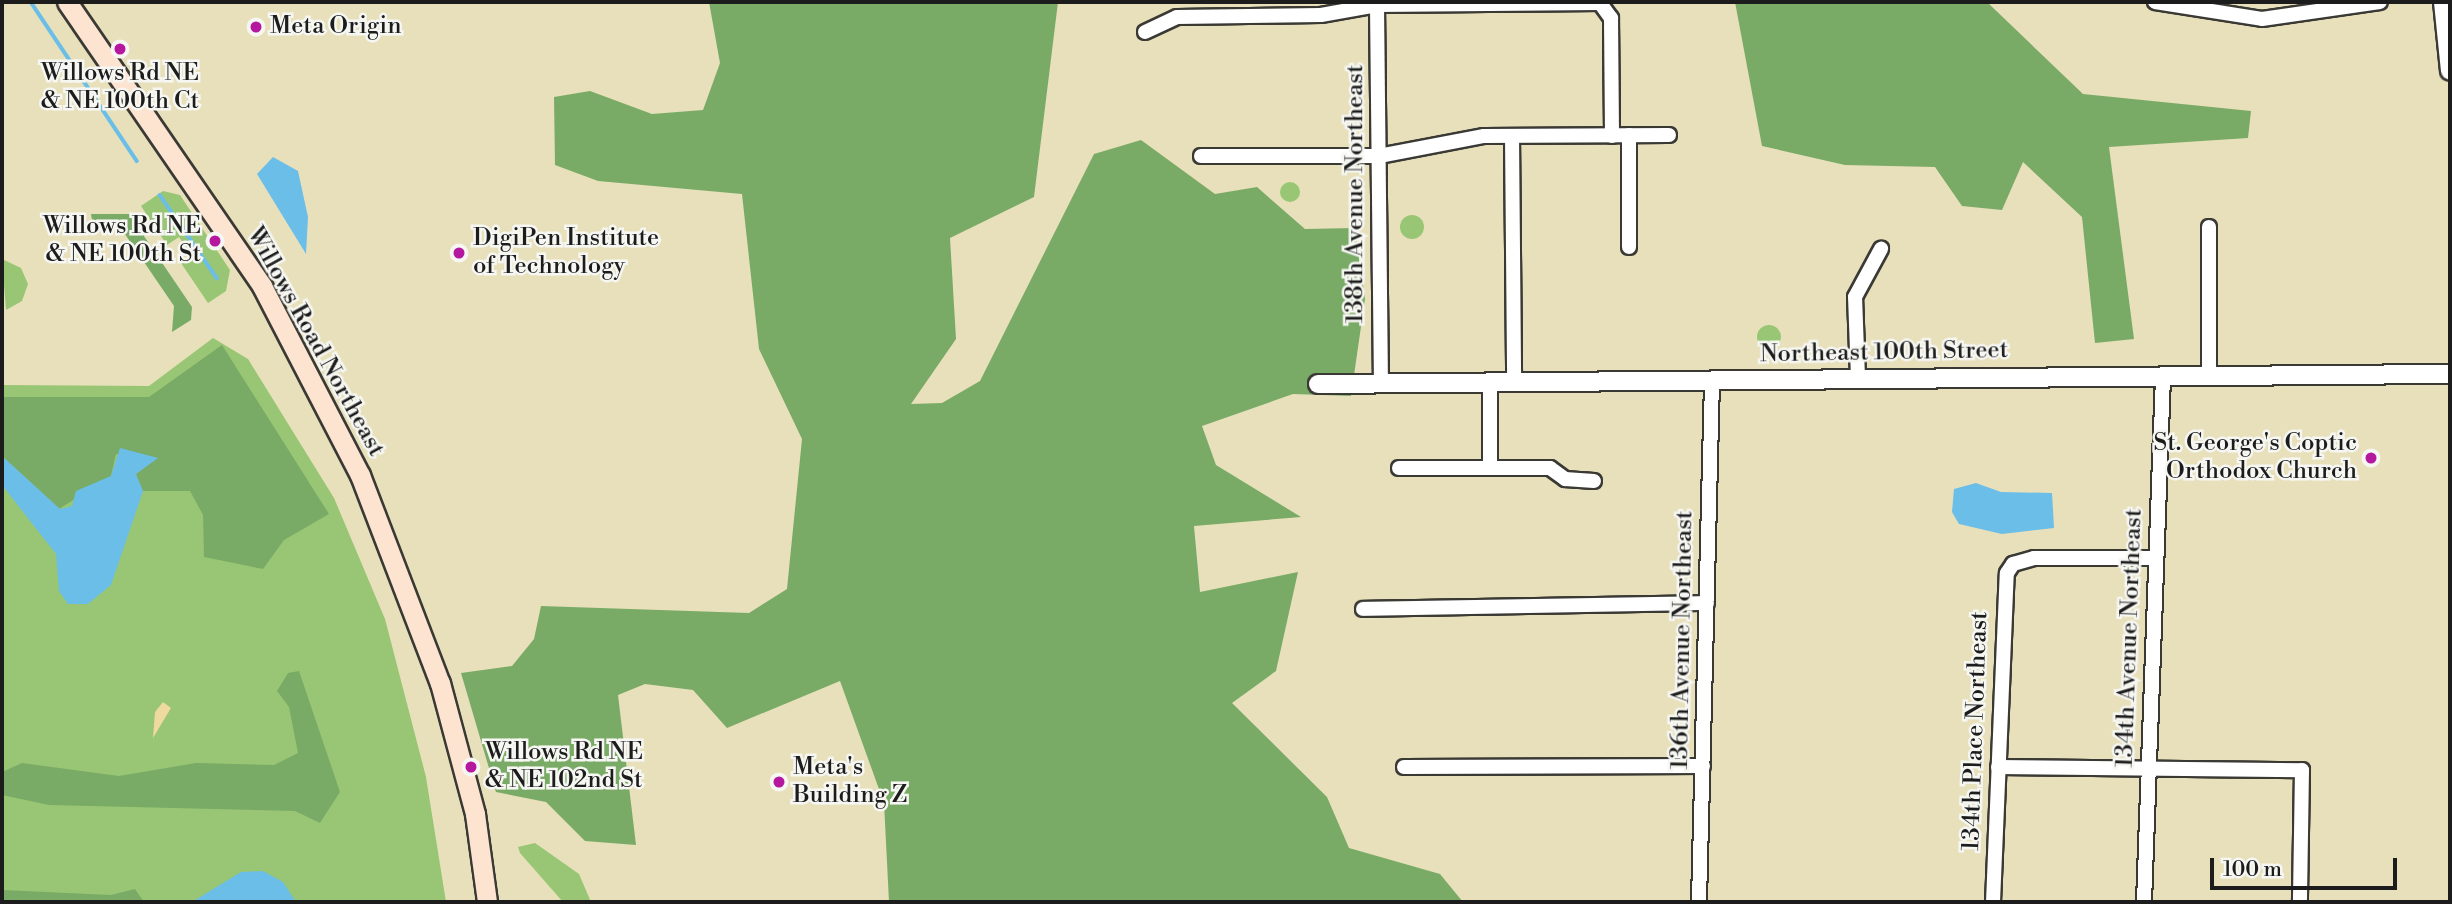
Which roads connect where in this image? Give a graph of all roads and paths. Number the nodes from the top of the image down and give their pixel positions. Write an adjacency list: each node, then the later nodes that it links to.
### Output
1 (67, 2): 37 (main road, Willows Road Northeast)
2 (2155, 2): 3 (street)
3 (2380, 2)
4 (2443, 2): 8 (street)
5 (1600, 3): 6 (street); 12 (street)
6 (1377, 5): 7 (street); 14 (street, 138th Avenue Northeast)
7 (1145, 32)
8 (2450, 71)
9 (1629, 135): 10 (street); 12 (street); 16 (street)
10 (1669, 135)
11 (1512, 136): 12 (street); 14 (street); 24 (street)
12 (1612, 136)
13 (1201, 156): 14 (street)
14 (1379, 156): 26 (street, 138th Avenue Northeast)
15 (2209, 227): 20 (street)
16 (1629, 247)
17 (1881, 249): 21 (street)
18 (2450, 374): 20 (street, Northeast 100th Street)
19 (2163, 376): 20 (street, Northeast 100th Street); 21 (street, Northeast 100th Street); 30 (street, 134th Avenue Northeast)
20 (2209, 376)
21 (1858, 378): 22 (street, Northeast 100th Street)
22 (1712, 380): 24 (street, Northeast 100th Street); 31 (street, 136th Avenue Northeast)
23 (1490, 382): 24 (street, Northeast 100th Street); 26 (street, Northeast 100th Street); 27 (street)
24 (1514, 382)
25 (1318, 384): 26 (street, Northeast 100th Street)
26 (1381, 384)
27 (1490, 467): 28 (street); 29 (street)
28 (1399, 468)
29 (1594, 481)
30 (2155, 558): 35 (street, 134th Place Northeast); 36 (street, 134th Avenue Northeast)
31 (1707, 603): 32 (street); 33 (street, 136th Avenue Northeast)
32 (1363, 609)
33 (1703, 766): 34 (street); 38 (street, 136th Avenue Northeast)
34 (1404, 767)
35 (1998, 767): 36 (street); 39 (street, 134th Place Northeast)
36 (2149, 770): 40 (street, 134th Avenue Northeast); 41 (street)
37 (487, 902)
38 (1699, 902)
39 (1993, 902)
40 (2144, 902)
41 (2300, 902)

